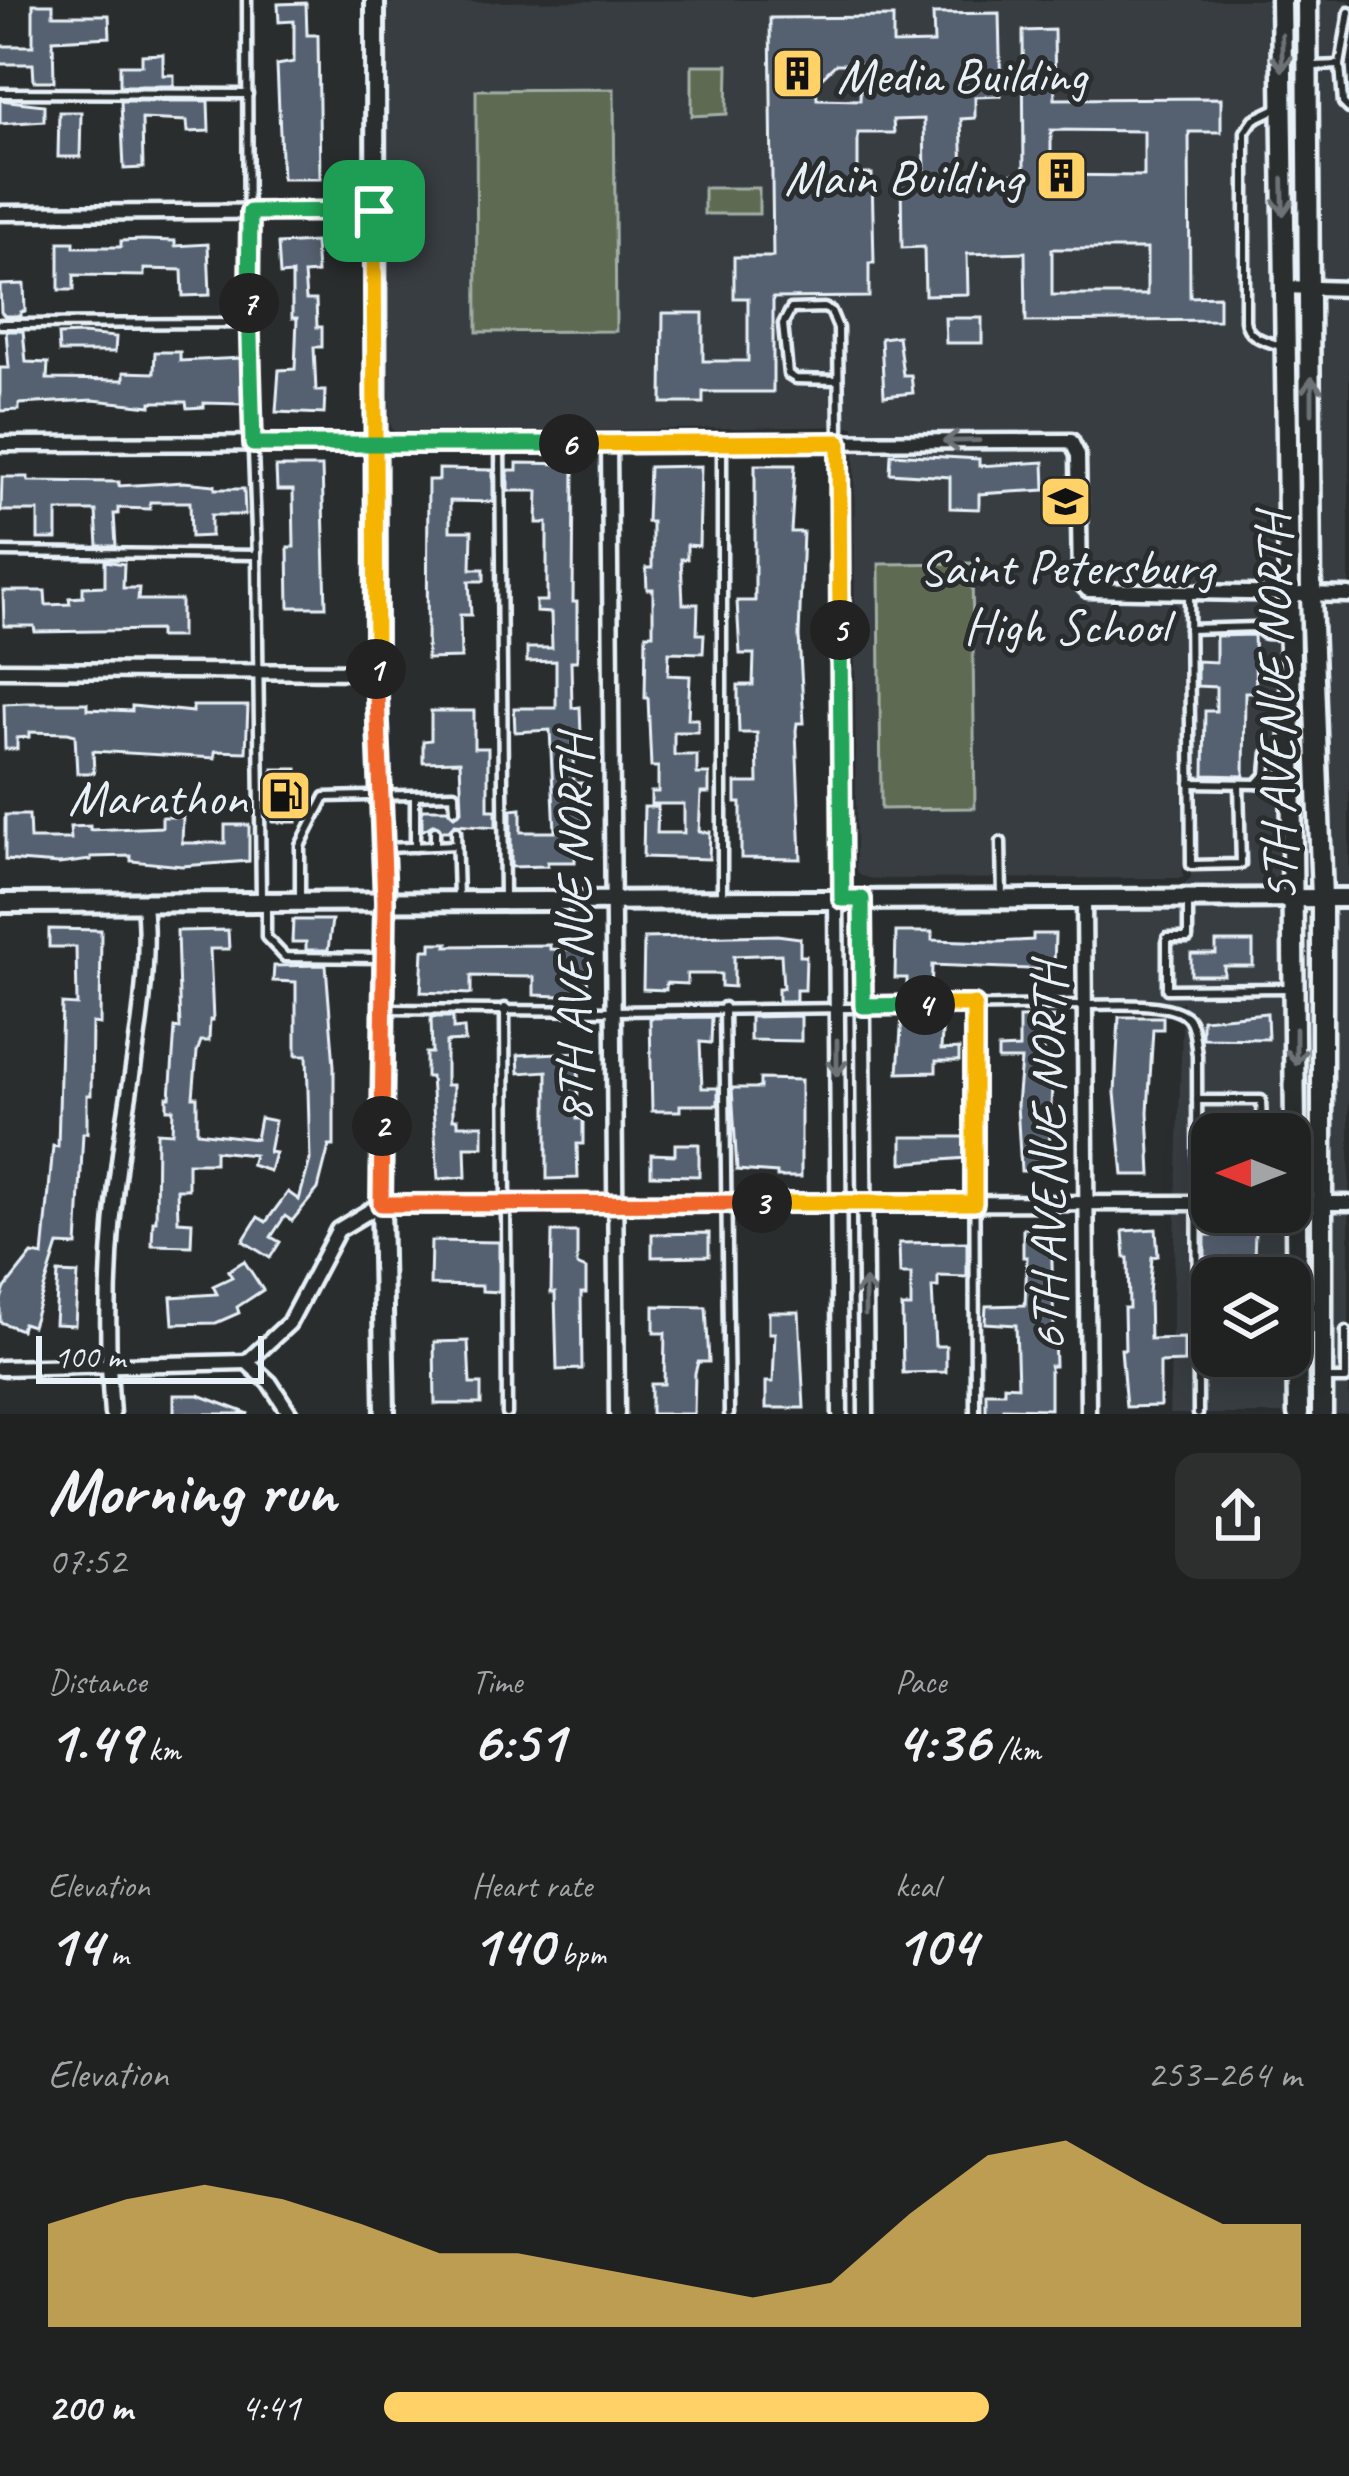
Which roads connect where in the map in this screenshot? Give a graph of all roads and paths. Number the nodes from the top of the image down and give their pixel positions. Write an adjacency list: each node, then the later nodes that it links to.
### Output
1 (247, 0): 9 (lane)
2 (375, 0): 12 (street)
3 (1281, 0): 10 (main road, 5TH AVENUE NORTH, one-way to 10)
4 (1307, 0): 7 (main road, 5TH AVENUE NORTH)
5 (1349, 12): 6 (lane)
6 (1340, 65): 7 (lane); 11 (lane)
7 (1308, 67): 16 (main road, 5TH AVENUE NORTH)
8 (0, 93): 9 (lane)
9 (248, 94): 13 (lane)
10 (1282, 106): 15 (main road, 5TH AVENUE NORTH, one-way to 15); 20 (lane)
11 (1349, 109)
12 (374, 211): 13 (street); 27 (street)
13 (250, 212): 14 (street); 18 (lane)
14 (0, 213)
15 (1284, 287): 16 (street); 20 (main road, 5TH AVENUE NORTH)
16 (1311, 288): 17 (street); 30 (main road, 5TH AVENUE NORTH, one-way to 16)
17 (1349, 289)
18 (248, 323): 19 (lane); 26 (lane)
19 (0, 324)
20 (1285, 346): 23 (main road, 5TH AVENUE NORTH)
21 (838, 380): 21 (lane); 22 (lane)
22 (839, 442): 29 (street); 33 (street, one-way to 22); 63 (street)
23 (1286, 442): 30 (main road); 35 (main road, 5TH AVENUE NORTH)
24 (609, 443): 28 (street); 29 (street); 71 (street, 8TH AVENUE NORTH)
25 (0, 444): 26 (street)
26 (253, 444): 27 (street); 32 (lane)
27 (377, 444): 28 (street); 40 (street)
28 (500, 444): 67 (lane)
29 (722, 444): 68 (lane)
30 (1312, 481): 36 (main road, 5TH AVENUE NORTH)
31 (0, 552): 32 (lane)
32 (257, 555): 41 (lane)
33 (1189, 593): 35 (street); 37 (lane)
34 (1349, 595): 36 (street)
35 (1287, 596): 36 (street); 38 (main road, 5TH AVENUE NORTH)
36 (1311, 596): 61 (main road, 5TH AVENUE NORTH)
37 (1189, 629): 38 (lane); 43 (lane)
38 (1288, 636): 42 (main road, 5TH AVENUE NORTH)
39 (0, 670): 41 (street)
40 (376, 671): 41 (street); 49 (street)
41 (258, 672): 72 (lane)
42 (1292, 754): 45 (lane); 46 (main road, 5TH AVENUE NORTH)
43 (1190, 783): 44 (lane); 44 (lane)
44 (1239, 784): 45 (lane)
45 (1257, 784): 46 (lane)
46 (1292, 787): 60 (main road, 5TH AVENUE NORTH)
47 (433, 794): 48 (lane); 50 (lane); 51 (lane)
48 (416, 795): 49 (lane); 57 (lane)
49 (381, 797): 58 (street); 73 (lane)
50 (434, 809)
51 (455, 809)
52 (435, 831): 56 (lane)
53 (456, 831): 55 (lane)
54 (1001, 842): 65 (lane)
55 (457, 845): 56 (lane); 70 (lane)
56 (435, 846): 57 (lane)
57 (415, 847): 58 (lane)
58 (383, 848): 69 (street)
59 (1188, 898): 60 (street); 66 (street); 77 (lane)
60 (1295, 898): 61 (street); 77 (main road, 5TH AVENUE NORTH)
61 (1322, 898): 62 (street); 98 (main road, 5TH AVENUE NORTH)
62 (1349, 898)
63 (839, 899): 64 (street); 68 (street); 80 (street)
64 (862, 899): 65 (street); 81 (street)
65 (1002, 899): 66 (street)
66 (1084, 899): 79 (street, 6TH AVENUE NORTH)
67 (504, 900): 70 (street); 71 (street)
68 (722, 900): 71 (street)
69 (385, 901): 70 (street); 73 (street); 76 (street)
70 (458, 901)
71 (612, 901): 85 (street, 8TH AVENUE NORTH)
72 (264, 902): 73 (street); 75 (street); 76 (lane)
73 (300, 902)
74 (0, 903): 75 (street)
75 (144, 904): 107 (street)
76 (385, 958): 84 (street)
77 (1296, 988): 89 (main road, 5TH AVENUE NORTH, one-way to 89)
78 (974, 1005): 79 (lane); 81 (lane); 94 (lane)
79 (1085, 1005): 86 (lane); 95 (street, 6TH AVENUE NORTH)
80 (836, 1006): 81 (lane); 82 (lane); 92 (street, one-way to 92)
81 (863, 1006): 93 (street)
82 (724, 1007): 85 (lane); 91 (lane)
83 (505, 1008): 84 (lane); 85 (lane); 101 (lane)
84 (384, 1009): 100 (street)
85 (613, 1011): 90 (street, 8TH AVENUE NORTH)
86 (1197, 1100): 87 (lane); 88 (lane)
87 (1198, 1113)
88 (1262, 1113)
89 (1297, 1113)
90 (615, 1203): 91 (street); 101 (street); 114 (street, 8TH AVENUE NORTH)
91 (727, 1203): 92 (street); 115 (lane)
92 (838, 1203): 93 (street); 116 (street)
93 (865, 1203): 94 (street); 117 (street, one-way to 93)
94 (974, 1203): 95 (street); 118 (lane)
95 (1086, 1203): 96 (street); 119 (street, 6TH AVENUE NORTH)
96 (1191, 1203)
97 (1311, 1203): 98 (street)
98 (1322, 1203): 99 (street); 108 (main road, 5TH AVENUE NORTH)
99 (1349, 1203)
100 (381, 1204): 101 (street); 105 (street); 112 (street)
101 (506, 1204): 113 (lane)
102 (1204, 1233): 120 (lane)
103 (1295, 1233): 121 (main road, 5TH AVENUE NORTH)
104 (1349, 1331): 109 (lane)
105 (247, 1362): 107 (street); 111 (street)
106 (0, 1368): 107 (street)
107 (108, 1368): 110 (street)
108 (1322, 1379): 109 (lane); 122 (main road, 5TH AVENUE NORTH)
109 (1346, 1379)
110 (112, 1414)
111 (290, 1414)
112 (385, 1414)
113 (507, 1414)
114 (617, 1414)
115 (729, 1414)
116 (840, 1414)
117 (866, 1414)
118 (976, 1414)
119 (1088, 1414)
120 (1198, 1414)
121 (1298, 1414)
122 (1322, 1414)

